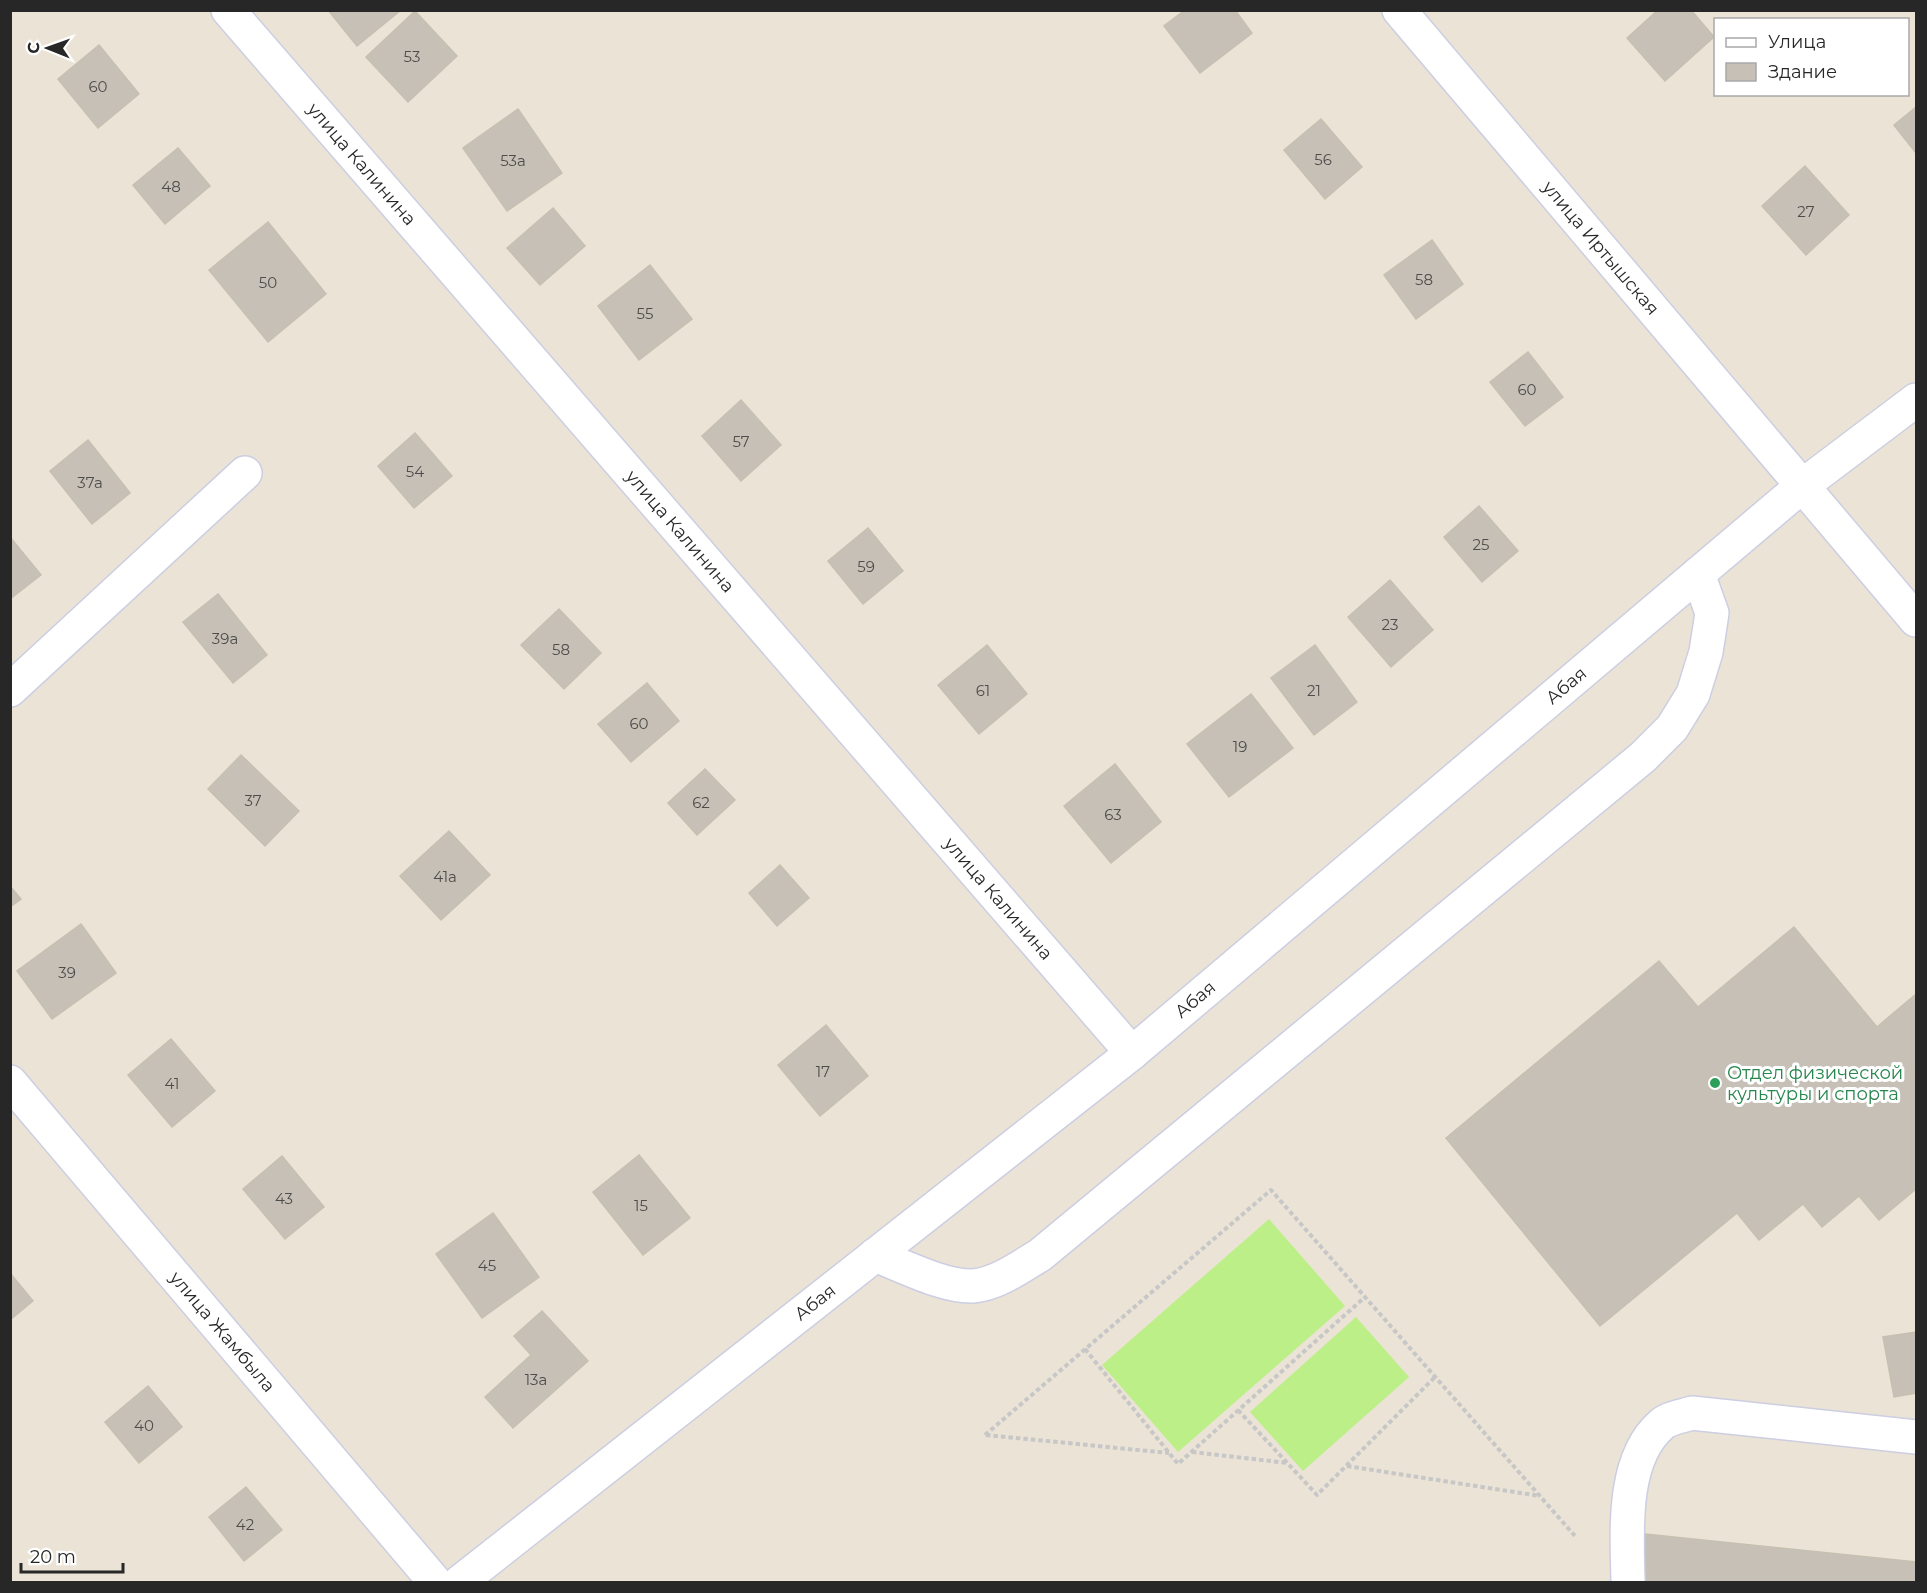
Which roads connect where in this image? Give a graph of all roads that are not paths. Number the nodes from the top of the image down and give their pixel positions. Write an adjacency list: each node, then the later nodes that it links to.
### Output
1 (228, 10): 9 (street, улица Калинина)
2 (1399, 10): 5 (street, улица Иртышская)
3 (1917, 400): 5 (street, Абая)
4 (245, 473): 8 (street)
5 (1802, 486): 6 (street, Абая); 7 (street, улица Иртышская)
6 (1698, 574): 9 (street, Абая); 11 (street)
7 (1917, 620)
8 (10, 690)
9 (1132, 1053): 11 (street, Абая)
10 (10, 1082): 13 (street, улица Жамбыла)
11 (875, 1255): 14 (street, Абая)
12 (1917, 1437): 15 (street)
13 (435, 1582)
14 (460, 1582)
15 (1628, 1582)

